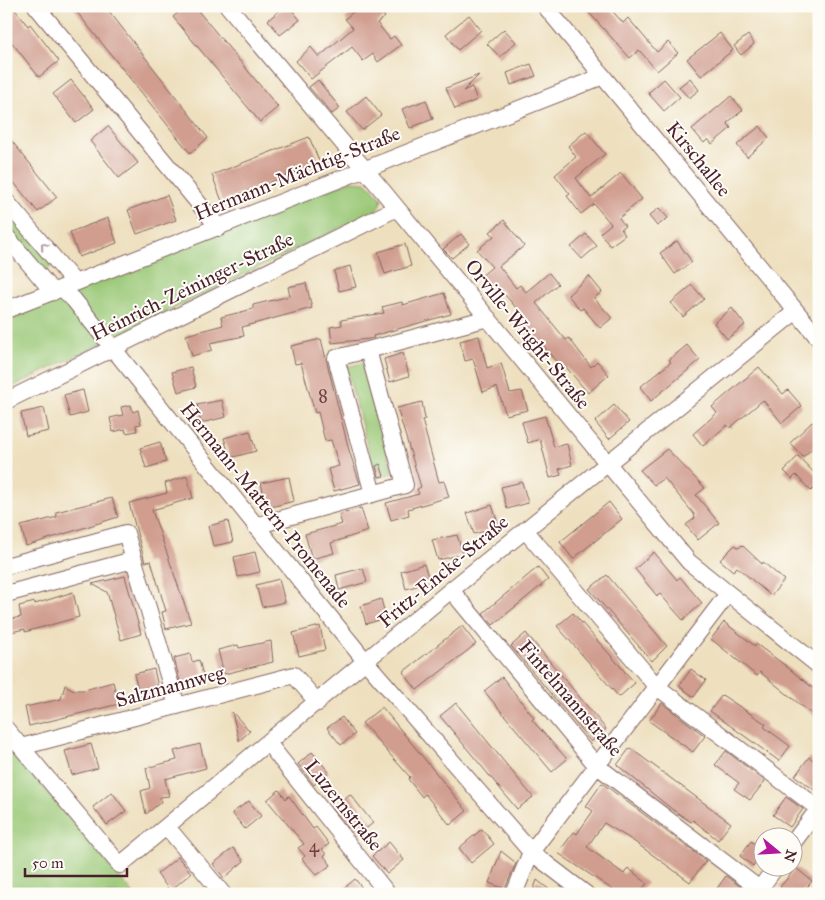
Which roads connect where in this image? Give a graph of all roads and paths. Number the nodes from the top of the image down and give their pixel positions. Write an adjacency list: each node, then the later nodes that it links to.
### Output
1 (36, 6): 8 (street)
2 (228, 6): 5 (street, Orville-Wright-Straße)
3 (546, 6): 4 (street, Kirschallee)
4 (603, 76): 5 (street, Hermann-Mächtig-Straße); 12 (street, Kirschallee)
5 (364, 169): 7 (street, Orville-Wright-Straße); 8 (street, Hermann-Mächtig-Straße)
6 (6, 201): 10 (street, Hermann-Mattern-Promenade, one-way to 6)
7 (397, 208): 13 (street, Orville-Wright-Straße); 15 (street, Heinrich-Zeininger-Straße)
8 (220, 228): 10 (street, Hermann-Mächtig-Straße)
9 (6, 236): 10 (street, Hermann-Mattern-Promenade)
10 (63, 288): 11 (street, Hermann-Mächtig-Straße); 15 (street, Hermann-Mattern-Promenade)
11 (6, 310)
12 (795, 312): 14 (street, Kirschallee); 18 (street, Fritz-Encke-Straße)
13 (488, 318): 16 (street); 18 (street, Orville-Wright-Straße)
14 (819, 339)
15 (113, 349): 17 (street, Heinrich-Zeininger-Straße); 20 (street, Hermann-Mattern-Promenade)
16 (368, 350): 19 (street); 19 (street)
17 (6, 401)
18 (607, 465): 21 (street, Fritz-Encke-Straße); 26 (street, Orville-Wright-Straße)
19 (373, 494): 20 (street)
20 (254, 526): 27 (street, Hermann-Mattern-Promenade)
21 (525, 530): 24 (street, Fritz-Encke-Straße); 29 (street)
22 (133, 560): 23 (street); 25 (street); 31 (street)
23 (6, 566)
24 (451, 590): 27 (street, Fritz-Encke-Straße); 35 (street, Fintelmannstraße)
25 (6, 594)
26 (727, 595): 28 (street, Orville-Wright-Straße); 29 (street)
27 (366, 662): 30 (street, Fritz-Encke-Straße); 39 (street, Hermann-Mattern-Promenade)
28 (819, 666)
29 (656, 686): 35 (street); 36 (street)
30 (318, 703): 31 (street, Salzmannweg); 33 (street, Fritz-Encke-Straße)
31 (177, 706): 34 (street, Salzmannweg)
32 (6, 729): 34 (street)
33 (268, 743): 37 (street, Fritz-Encke-Straße); 43 (street, Luzernstraße)
34 (21, 747): 37 (street, Fritz-Encke-Straße)
35 (596, 765): 39 (street); 41 (street, Fintelmannstraße)
36 (819, 808): 38 (street)
37 (167, 827): 42 (street)
38 (802, 831)
39 (531, 852): 44 (street); 45 (street, Hermann-Mattern-Promenade)
40 (769, 878): 41 (street)
41 (760, 892)
42 (223, 894)
43 (388, 894)
44 (514, 894)
45 (586, 894)

